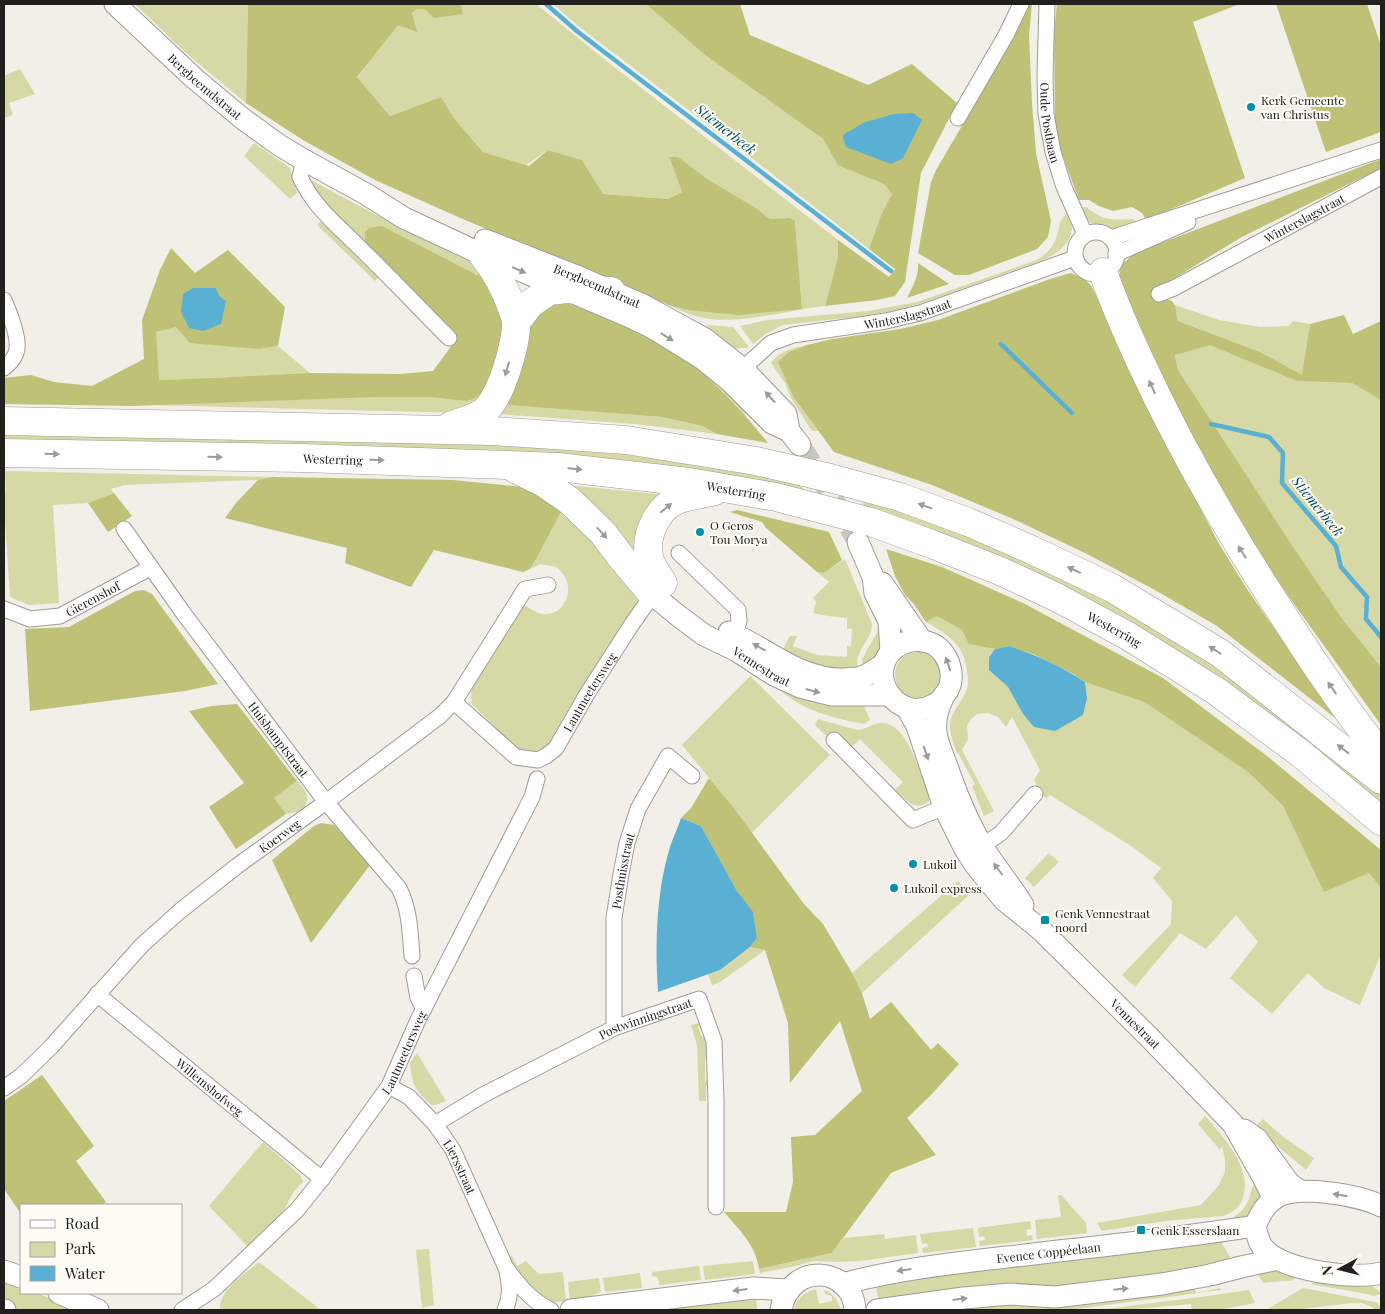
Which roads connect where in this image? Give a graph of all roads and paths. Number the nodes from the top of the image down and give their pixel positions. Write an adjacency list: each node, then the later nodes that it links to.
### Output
1 (115, 4): 6 (street, Bergbeemdstraat)
2 (1020, 4): 4 (street)
3 (1047, 4): 10 (street, Oude Postbaan)
4 (958, 118)
5 (1381, 150): 8 (street)
6 (304, 160): 9 (street, Bergbeemdstraat); 20 (street)
7 (1381, 176): 17 (street, Winterslagstraat)
8 (1251, 193): 11 (street); 14 (street)
9 (366, 194): 12 (street, Bergbeemdstraat); 16 (street, Bergbeemdstraat)
10 (1085, 234): 11 (street); 13 (street)
11 (1111, 238): 14 (street)
12 (482, 254): 15 (street, Bergbeemdstraat, one-way to 15); 19 (highway)
13 (1076, 258): 14 (street); 22 (street, Winterslagstraat)
14 (1110, 263): 45 (highway, one-way to 14)
15 (566, 289): 16 (highway); 19 (highway); 22 (street, Bergbeemdstraat, one-way to 22)
16 (611, 291): 22 (street, Bergbeemdstraat)
17 (1159, 294)
18 (4, 300): 21 (street)
19 (516, 321): 24 (highway, one-way to 24)
20 (449, 338)
21 (4, 368)
22 (736, 375): 25 (street, Bergbeemdstraat)
23 (4, 421): 24 (highway)
24 (440, 429): 48 (highway, one-way to 24)
25 (794, 438)
26 (4, 453): 27 (highway, Westerring, one-way to 27)
27 (507, 464): 28 (highway, Westerring, one-way to 28); 35 (highway, one-way to 35)
28 (723, 488): 35 (highway, one-way to 28); 52 (highway, Westerring)
29 (124, 528): 32 (street, Huisbamptstraat)
30 (858, 542): 33 (street)
31 (678, 553): 37 (street, Vennestraat)
32 (150, 568): 36 (street, Gierenshof); 50 (street, Huisbamptstraat)
33 (873, 577): 38 (street, Vennestraat); 39 (street)
34 (548, 585): 42 (street, Koerweg)
35 (658, 589): 37 (street, Vennestraat); 40 (street, Vennestraat, one-way to 40); 42 (street, Lantmeetersweg)
36 (4, 609)
37 (734, 634): 39 (street, Vennestraat, one-way to 37)
38 (922, 641): 39 (street, Vennestraat); 41 (street, Vennestraat, one-way to 38)
39 (888, 658): 40 (street)
40 (888, 694): 43 (street, Vennestraat)
41 (942, 699): 43 (street); 53 (street, Vennestraat)
42 (454, 702): 50 (street, Koerweg)
43 (907, 708): 51 (street, Vennestraat, one-way to 51)
44 (834, 740): 51 (street)
45 (1381, 755)
46 (692, 776): 59 (street, Posthuisstraat)
47 (537, 779): 58 (street, Lantmeetersweg)
48 (1381, 780)
49 (1035, 794): 53 (street)
50 (326, 802): 55 (street, Huisbamptstraat); 57 (street, Koerweg)
51 (944, 807): 54 (street, Vennestraat)
52 (1381, 821)
53 (982, 846): 54 (street, Vennestraat, one-way to 53)
54 (1035, 924): 63 (street, Vennestraat)
55 (412, 956)
56 (414, 976): 58 (street)
57 (97, 994): 61 (street, Koerweg); 64 (street, Willemshofweg)
58 (424, 1009): 60 (street, Lantmeetersweg)
59 (614, 1028): 62 (street, Postwinningstraat); 68 (street, Postwinningstraat)
60 (389, 1086): 62 (street, Liersstraat); 64 (street, Lantmeetersweg)
61 (4, 1088)
62 (435, 1124): 71 (street, Liersstraat)
63 (1233, 1124): 65 (street, Vennestraat); 66 (street, Vennestraat)
64 (322, 1179): 76 (street, Lantmeetersweg)
65 (1300, 1191): 66 (street); 67 (street, one-way to 65)
66 (1274, 1199): 69 (street)
67 (1380, 1205)
68 (716, 1207)
69 (1255, 1226): 70 (street); 75 (street, Evence Coppéelaan, one-way to 75)
70 (1278, 1259): 74 (street); 87 (street, one-way to 70)
71 (506, 1268): 82 (street, Liersstraat); 83 (street, Liersstraat)
72 (4, 1271): 73 (street)
73 (20, 1277)
74 (1377, 1278)
75 (842, 1284): 77 (street); 86 (street)
76 (214, 1290): 80 (street, Lantmeetersweg); 81 (street, Lantmeetersweg)
77 (788, 1290): 84 (street, one-way to 84); 85 (street)
78 (61, 1294): 79 (street)
79 (98, 1310)
80 (182, 1310)
81 (204, 1310)
82 (505, 1310)
83 (551, 1310)
84 (571, 1310)
85 (781, 1310)
86 (855, 1310)
87 (876, 1310)

